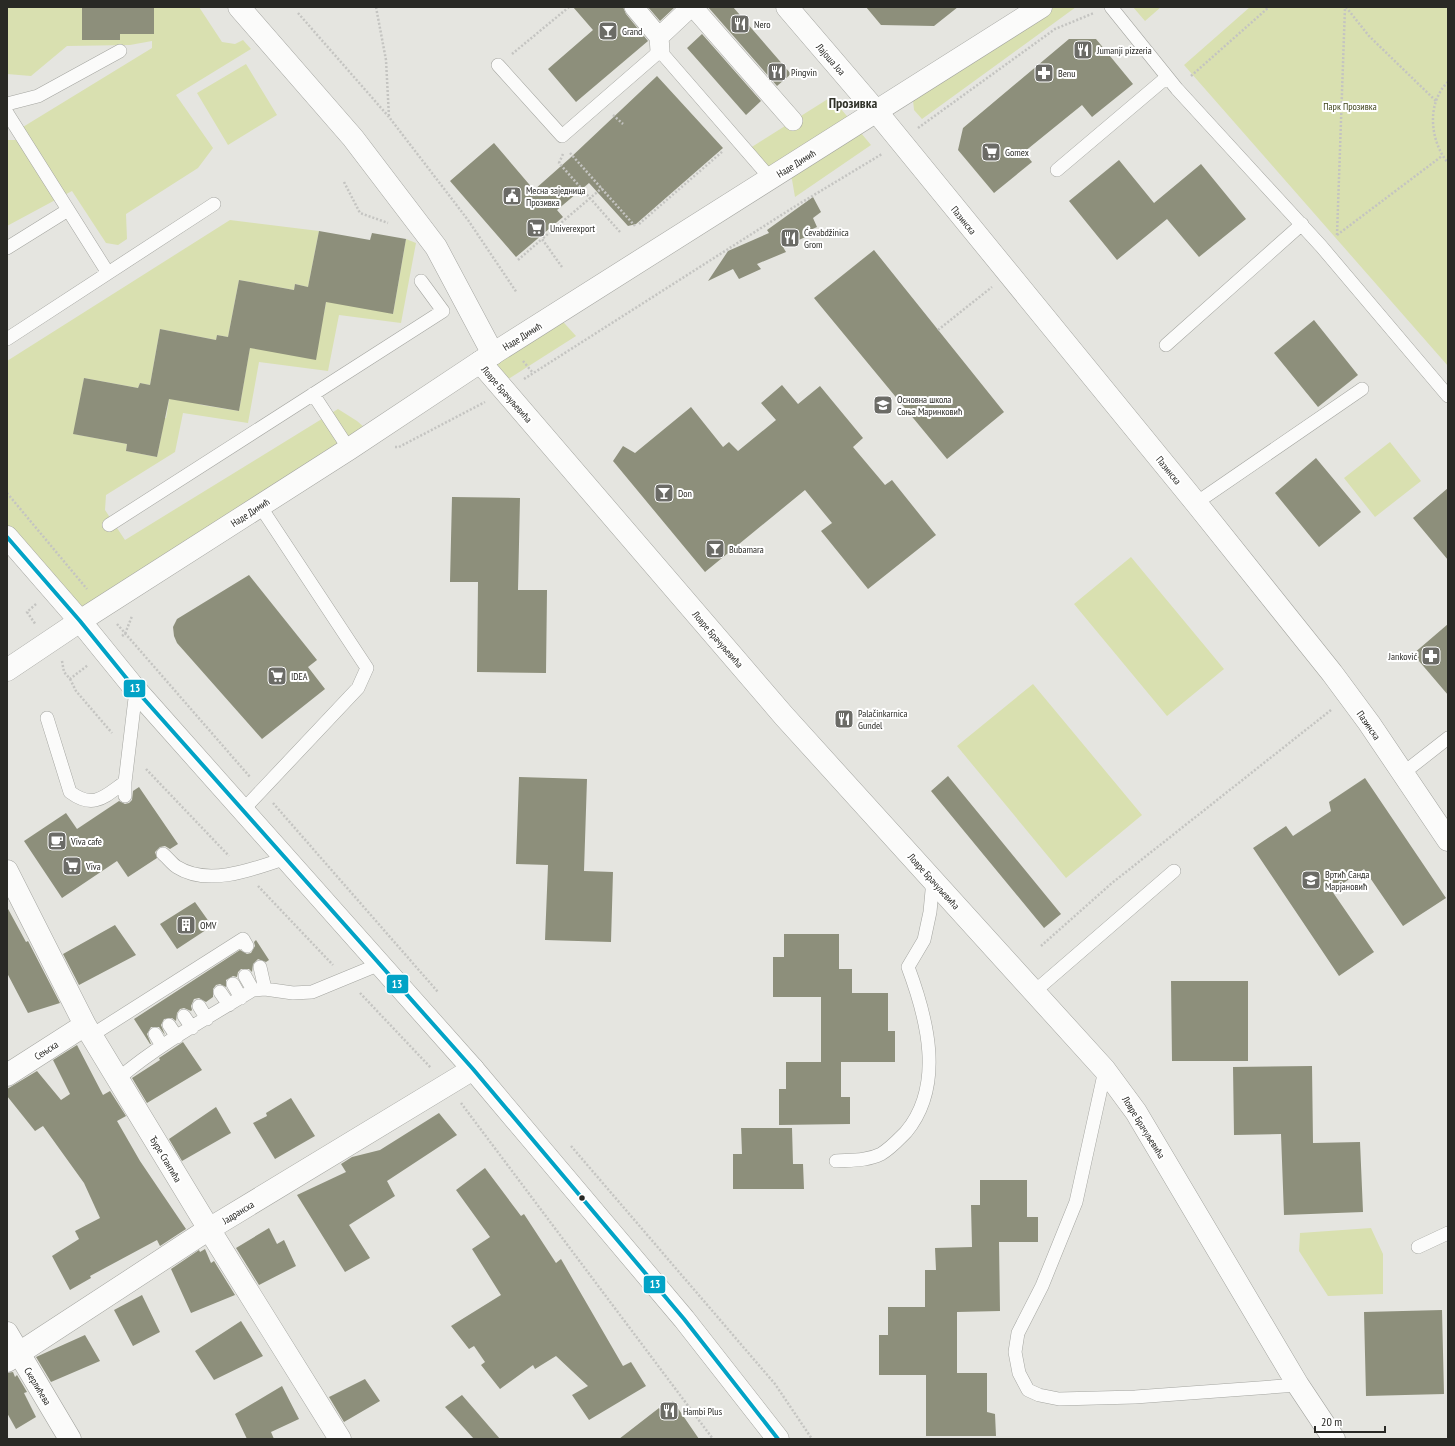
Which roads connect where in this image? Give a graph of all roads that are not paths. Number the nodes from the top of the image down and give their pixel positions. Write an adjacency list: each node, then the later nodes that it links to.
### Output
1 (240, 7): 25 (street, Ловре Брачуљевића)
2 (634, 7): 7 (street)
3 (692, 7): 7 (street); 14 (street)
4 (787, 7): 12 (street, Лајоша Јоа)
5 (1041, 7): 12 (street, Наде Димић)
6 (1106, 8): 10 (lane)
7 (659, 44): 9 (lane); 16 (lane)
8 (120, 52): 11 (lane)
9 (498, 66)
10 (1167, 77): 15 (lane); 19 (lane)
11 (7, 104)
12 (876, 111): 16 (street, Наде Димић); 30 (street, Пазинска)
13 (7, 113): 18 (lane)
14 (793, 120)
15 (1057, 170)
16 (772, 179): 25 (street, Наде Димић)
17 (214, 204): 21 (lane)
18 (68, 210): 20 (lane); 21 (lane)
19 (1302, 224): 24 (lane); 28 (lane)
20 (7, 248)
21 (108, 273): 23 (lane)
22 (421, 281): 27 (lane)
23 (7, 339)
24 (1166, 345)
25 (487, 358): 29 (street, Наде Димић); 48 (street, Ловре Брачуљевића)
26 (1362, 389): 30 (lane)
27 (313, 394): 29 (lane); 32 (lane)
28 (1448, 396)
29 (349, 449): 31 (street, Наде Димић)
30 (1196, 503): 39 (street, Пазинска)
31 (260, 506): 34 (street, Наде Димић); 42 (lane)
32 (108, 525)
33 (7, 537): 34 (street)
34 (80, 621): 35 (street, Наде Димић); 36 (street)
35 (7, 670)
36 (136, 690): 40 (lane); 42 (street)
37 (47, 718): 40 (lane)
38 (1448, 738): 39 (lane)
39 (1402, 774): 43 (street, Пазинска)
40 (125, 782): 41 (lane)
41 (125, 796)
42 (243, 810): 45 (street)
43 (1448, 840)
44 (163, 854): 45 (lane)
45 (286, 858): 50 (street)
46 (7, 871): 64 (street, Ђуре Стантића)
47 (1174, 871): 55 (lane)
48 (933, 880): 55 (street, Ловре Брачуљевића); 72 (lane)
49 (247, 946): 64 (lane)
50 (380, 964): 54 (lane); 68 (street)
51 (260, 967): 54 (lane)
52 (245, 976): 54 (lane)
53 (233, 984): 57 (lane)
54 (259, 990): 57 (lane)
55 (1035, 991): 69 (street, Ловре Брачуљевића)
56 (220, 992): 58 (lane)
57 (241, 998): 58 (lane)
58 (229, 1005): 61 (lane)
59 (199, 1006): 61 (lane)
60 (184, 1016): 63 (lane)
61 (207, 1019): 63 (lane)
62 (169, 1025): 66 (lane)
63 (192, 1028): 66 (lane)
64 (88, 1030): 70 (street, Сењска); 71 (street, Ђуре Стантића)
65 (155, 1034): 67 (lane)
66 (176, 1037): 67 (lane)
67 (162, 1046): 71 (lane)
68 (473, 1069): 73 (street, Јадранска); 81 (street)
69 (1105, 1070): 78 (street, Ловре Брачуљевића); 78 (lane)
70 (7, 1075)
71 (118, 1080): 73 (street, Ђуре Стантића)
72 (836, 1161)
73 (209, 1229): 77 (street, Јадранска); 80 (street, Ђуре Стантића)
74 (1448, 1233): 75 (lane)
75 (1418, 1247)
76 (7, 1333): 77 (street, Скерлићева)
77 (13, 1357): 79 (street, Скерлићева)
78 (1298, 1385): 82 (street, Ловре Брачуљевића)
79 (70, 1439)
80 (340, 1439)
81 (778, 1439)
82 (1334, 1439)

